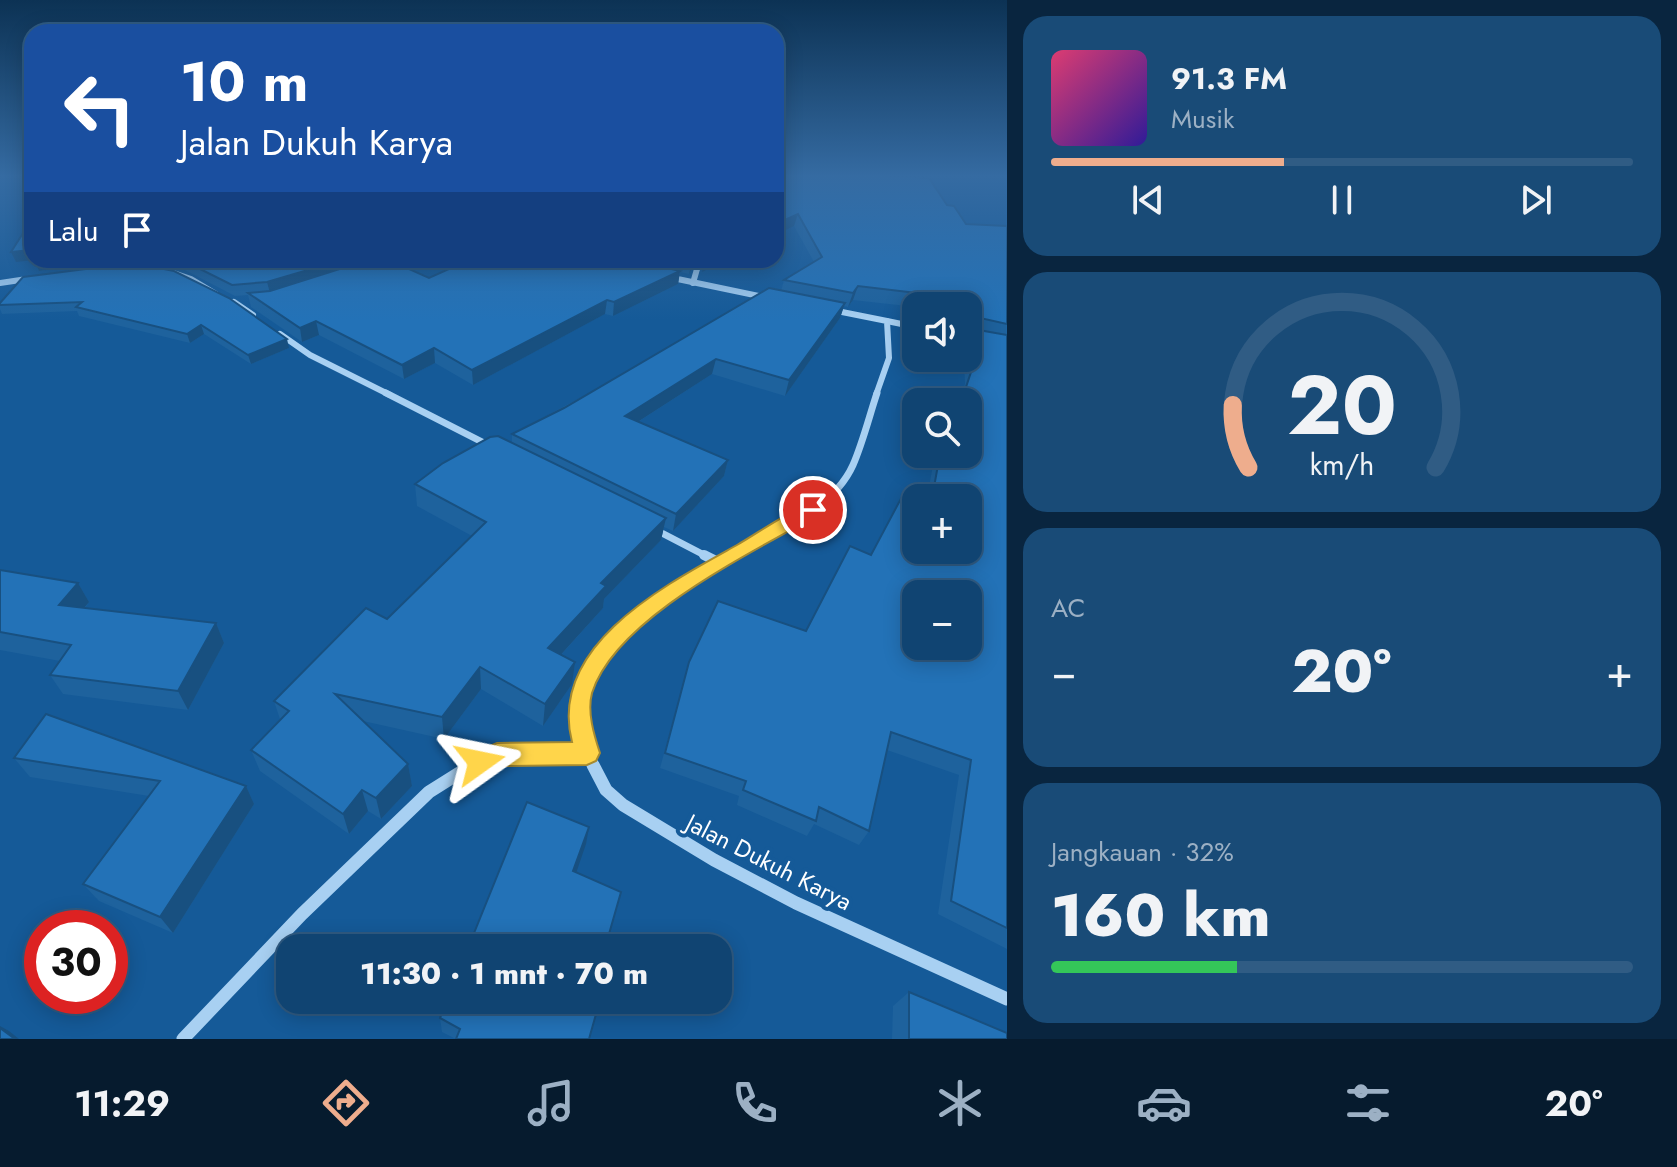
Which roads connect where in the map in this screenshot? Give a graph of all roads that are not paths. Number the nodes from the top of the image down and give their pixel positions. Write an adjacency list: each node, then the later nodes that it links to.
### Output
1 (147, 268): 8 (street)
2 (698, 268): 6 (street)
3 (663, 276): 6 (street)
4 (38, 277): 5 (street)
5 (0, 283)
6 (693, 283): 7 (street)
7 (783, 300)
8 (234, 302): 9 (street); 11 (street)
9 (250, 302)
10 (828, 309): 12 (street)
11 (259, 320)
12 (887, 321): 13 (street); 17 (street, Jalan Dukuh Karya)
13 (902, 324)
14 (272, 328): 15 (street)
15 (500, 451)
16 (651, 528): 17 (street)
17 (720, 563): 18 (street, Jalan Dukuh Karya)
18 (587, 753): 19 (street, Jalan Dukuh Karya); 20 (street)
19 (1007, 999)
20 (183, 1039)

